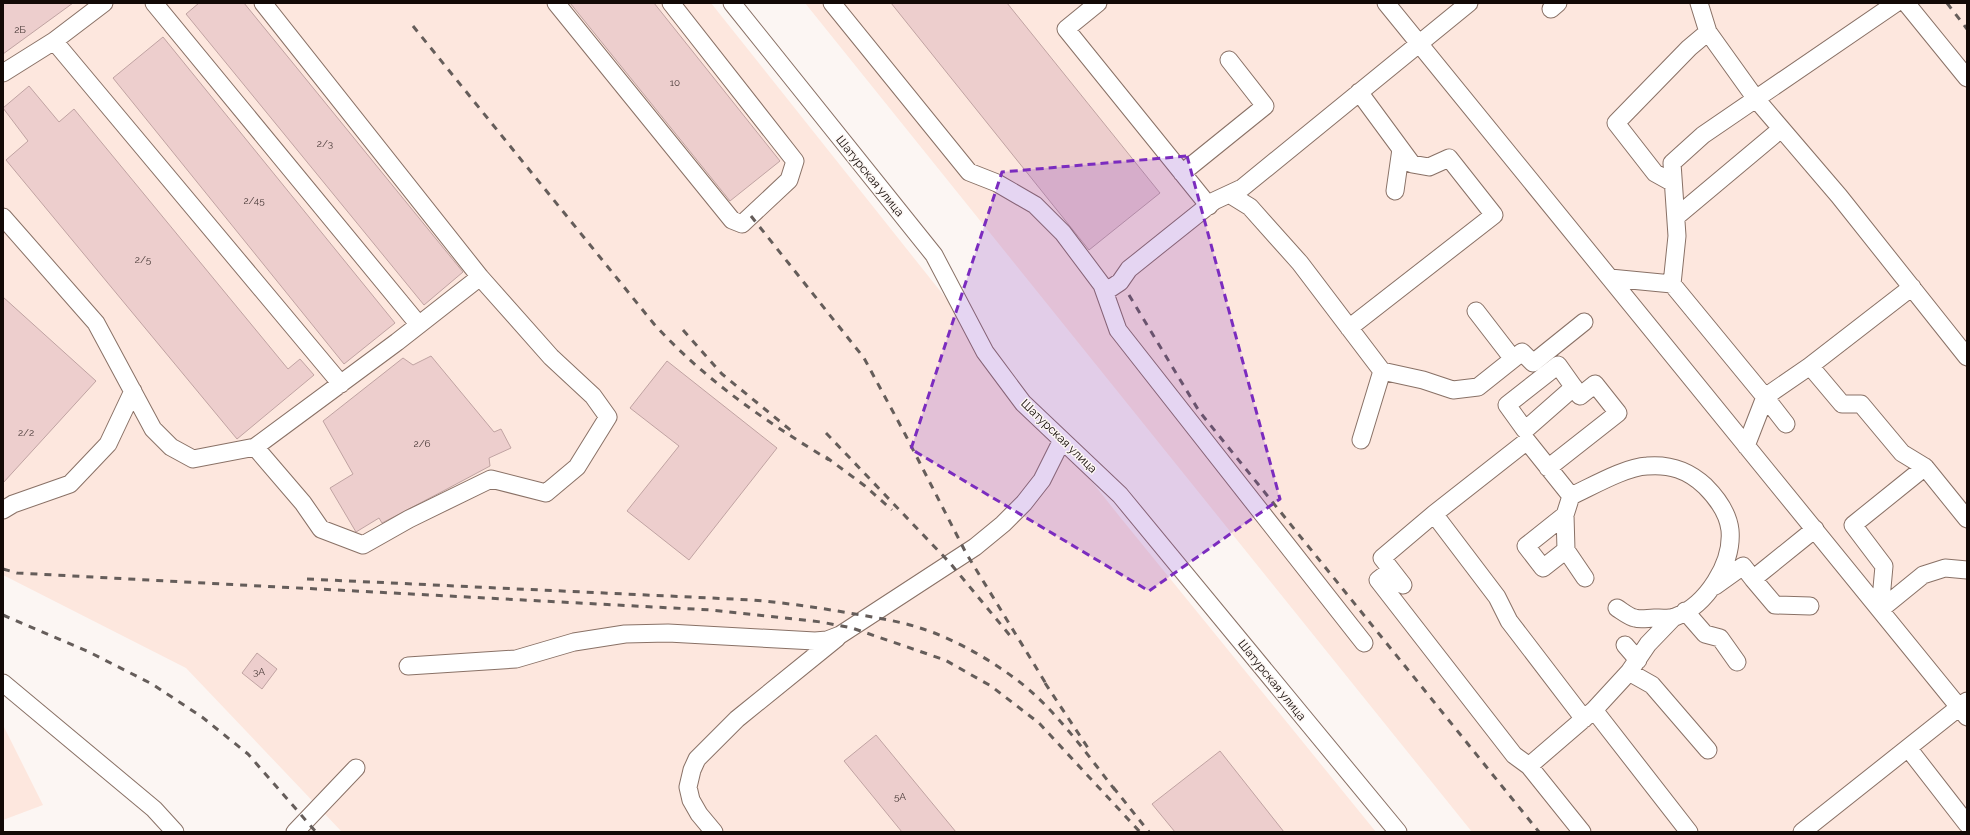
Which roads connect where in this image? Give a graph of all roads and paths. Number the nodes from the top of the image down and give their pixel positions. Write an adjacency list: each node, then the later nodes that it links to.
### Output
1 (154, 3): 38 (street)
2 (263, 3): 31 (street)
3 (556, 3): 4 (street)
4 (671, 3)
5 (732, 3): 50 (street, Шатурская улица)
6 (832, 3): 35 (street)
7 (1098, 3): 24 (street)
8 (1386, 3): 16 (street)
9 (1469, 3): 16 (street)
10 (1699, 3): 14 (street)
11 (1896, 3): 21 (street)
12 (1906, 3): 19 (street)
13 (98, 5): 15 (street)
14 (1708, 32): 21 (street); 25 (street)
15 (54, 41): 18 (street); 44 (street)
16 (1419, 43): 20 (street); 32 (street)
17 (1229, 60): 24 (street)
18 (3, 72)
19 (1967, 78)
20 (1358, 92): 23 (street); 27 (street)
21 (1756, 100): 22 (street); 25 (street)
22 (1781, 129): 30 (street); 34 (street)
23 (1401, 149): 26 (street); 39 (street)
24 (1182, 172): 28 (street)
25 (1673, 183): 30 (street)
26 (1395, 191)
27 (1229, 194): 28 (street); 39 (street)
28 (1208, 206): 35 (street)
29 (3, 217): 46 (street)
30 (1676, 217): 33 (street)
31 (480, 277): 38 (street); 53 (street)
32 (1610, 278): 33 (street); 52 (street)
33 (1672, 284): 47 (street)
34 (1912, 287): 40 (street); 42 (street)
35 (1105, 292): 74 (street)
36 (1476, 311): 41 (street)
37 (1584, 322): 41 (street)
38 (419, 325): 44 (street)
39 (1350, 328): 43 (street)
40 (1967, 357)
41 (1513, 359): 43 (street)
42 (1810, 366): 47 (street); 54 (street)
43 (1382, 371): 51 (street)
44 (341, 384): 53 (street)
45 (1574, 387): 49 (street)
46 (133, 391): 53 (street); 57 (street)
47 (1765, 397): 48 (street); 52 (street)
48 (1786, 424)
49 (1526, 435): 55 (street); 55 (street); 58 (street)
50 (1062, 440): 73 (street); 90 (street, Шатурская улица)
51 (1361, 440)
52 (1746, 446): 61 (street)
53 (255, 447)
54 (1925, 467): 60 (street); 71 (street)
55 (1548, 468): 56 (street)
56 (1571, 496): 59 (street); 68 (street)
57 (3, 510)
58 (1434, 514): 64 (street); 81 (street)
59 (1564, 515): 62 (street); 62 (street)
60 (1967, 519)
61 (1815, 529): 66 (street); 71 (street)
62 (1566, 550): 65 (street)
63 (1964, 567): 71 (street)
64 (1391, 570): 67 (street); 84 (street)
65 (1585, 578)
66 (1753, 579): 68 (street); 69 (street)
67 (1404, 585)
68 (1712, 589): 72 (street)
69 (1810, 606)
70 (1617, 608): 72 (street)
71 (1880, 610): 80 (street)
72 (1680, 614): 76 (street); 78 (street)
73 (840, 635): 77 (street); 89 (street)
74 (1364, 643)
75 (1625, 645): 78 (street)
76 (1737, 662)
77 (408, 666)
78 (1633, 666): 81 (street); 83 (street)
79 (3, 683): 87 (street)
80 (1964, 708): 82 (street)
81 (1589, 714): 84 (street); 92 (street)
82 (1908, 748): 86 (street); 93 (street)
83 (1708, 750)
84 (1529, 766): 91 (street)
85 (356, 768): 88 (street)
86 (1967, 824)
87 (175, 832)
88 (295, 832)
89 (714, 832)
90 (1398, 832)
91 (1582, 832)
92 (1689, 832)
93 (1802, 832)

